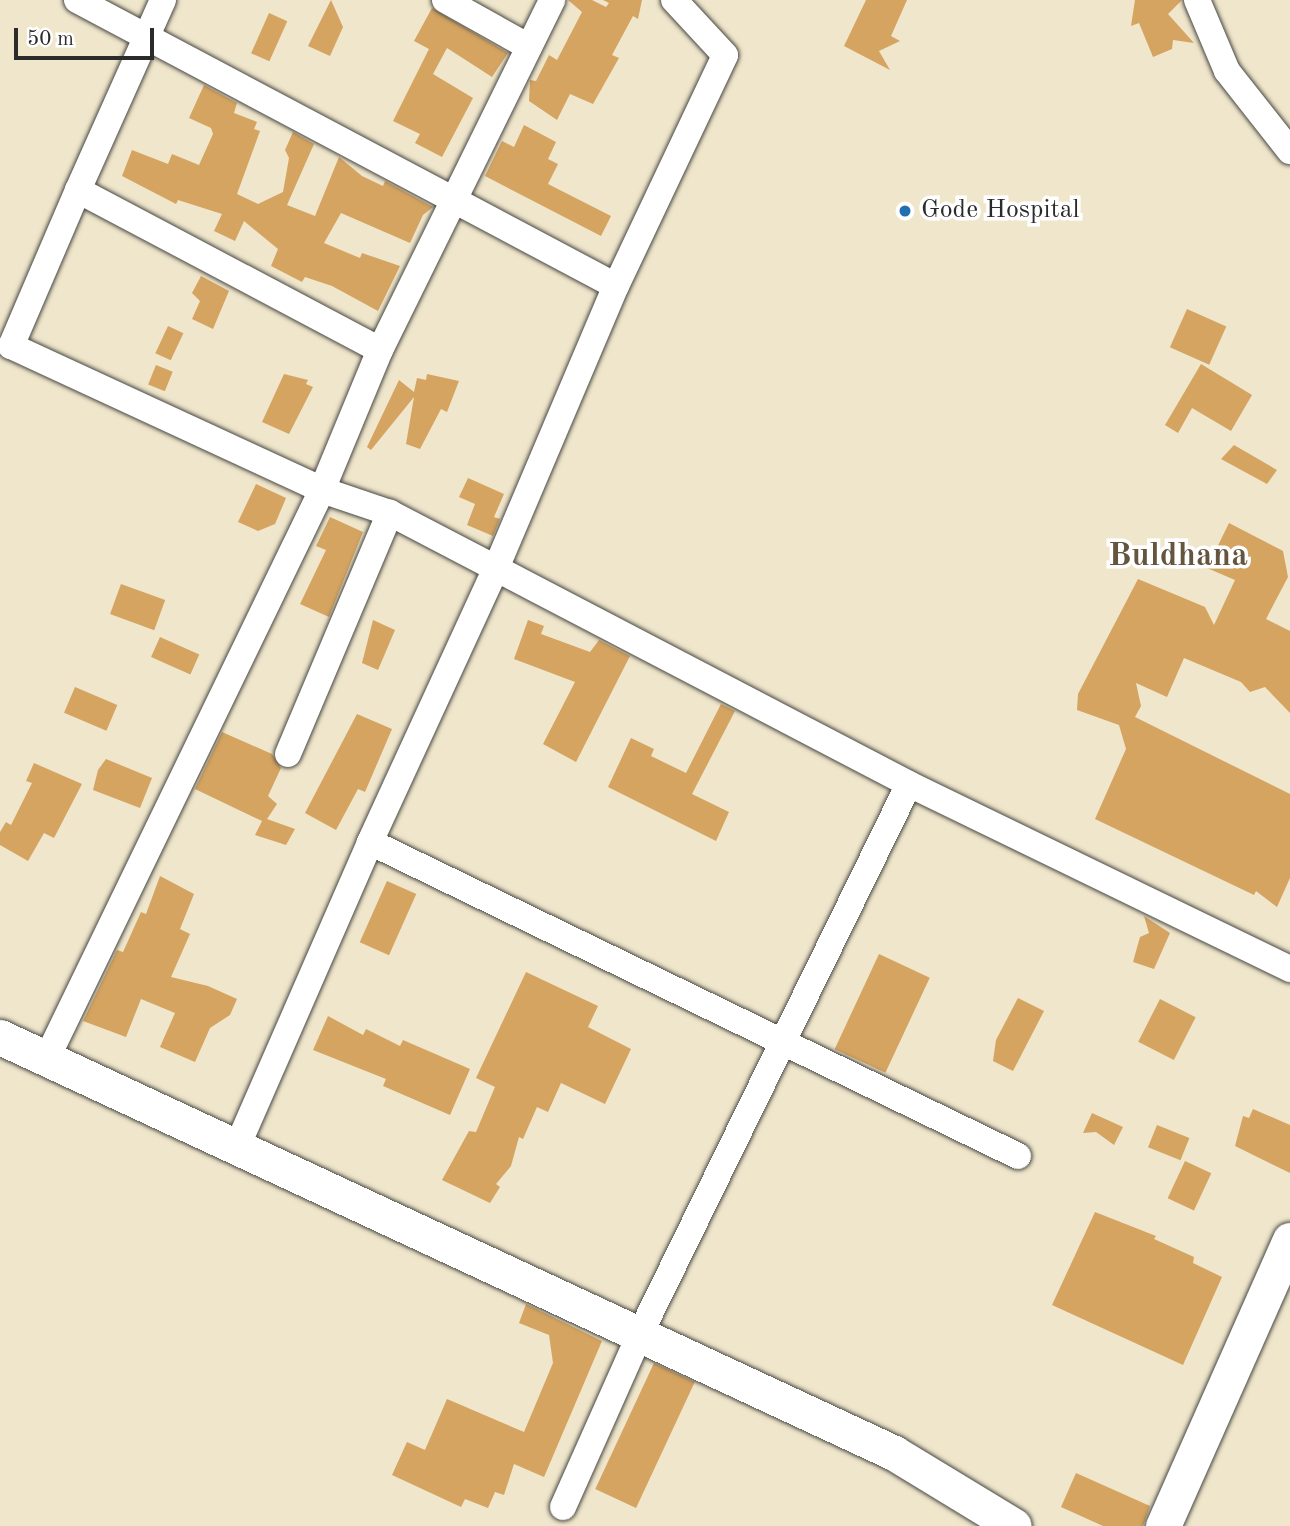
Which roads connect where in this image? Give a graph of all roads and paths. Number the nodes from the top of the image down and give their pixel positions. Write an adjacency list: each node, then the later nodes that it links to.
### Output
1 (77, 0): 7 (street)
2 (163, 0): 7 (street)
3 (445, 0): 8 (street)
4 (552, 0): 8 (street)
5 (674, 0): 12 (street)
6 (1197, 0): 9 (street)
7 (149, 38): 10 (street); 11 (street)
8 (528, 47): 11 (street)
9 (1290, 150)
10 (78, 190): 13 (street); 14 (street)
11 (457, 199): 12 (street); 13 (street)
12 (616, 286): 16 (street)
13 (380, 349): 14 (street)
14 (322, 490): 15 (street); 23 (street)
15 (390, 513): 16 (street); 17 (street)
16 (497, 566): 18 (street); 19 (street)
17 (288, 754)
18 (909, 784): 20 (street); 22 (street)
19 (370, 842): 22 (street); 24 (street)
20 (1290, 968)
21 (0, 1037): 23 (main road)
22 (785, 1041): 25 (street); 27 (street)
23 (47, 1058): 24 (main road)
24 (237, 1147): 27 (main road)
25 (1018, 1156)
26 (1290, 1240): 30 (main road)
27 (640, 1334): 28 (street); 29 (main road)
28 (562, 1507)
29 (1014, 1526)
30 (1163, 1526)

